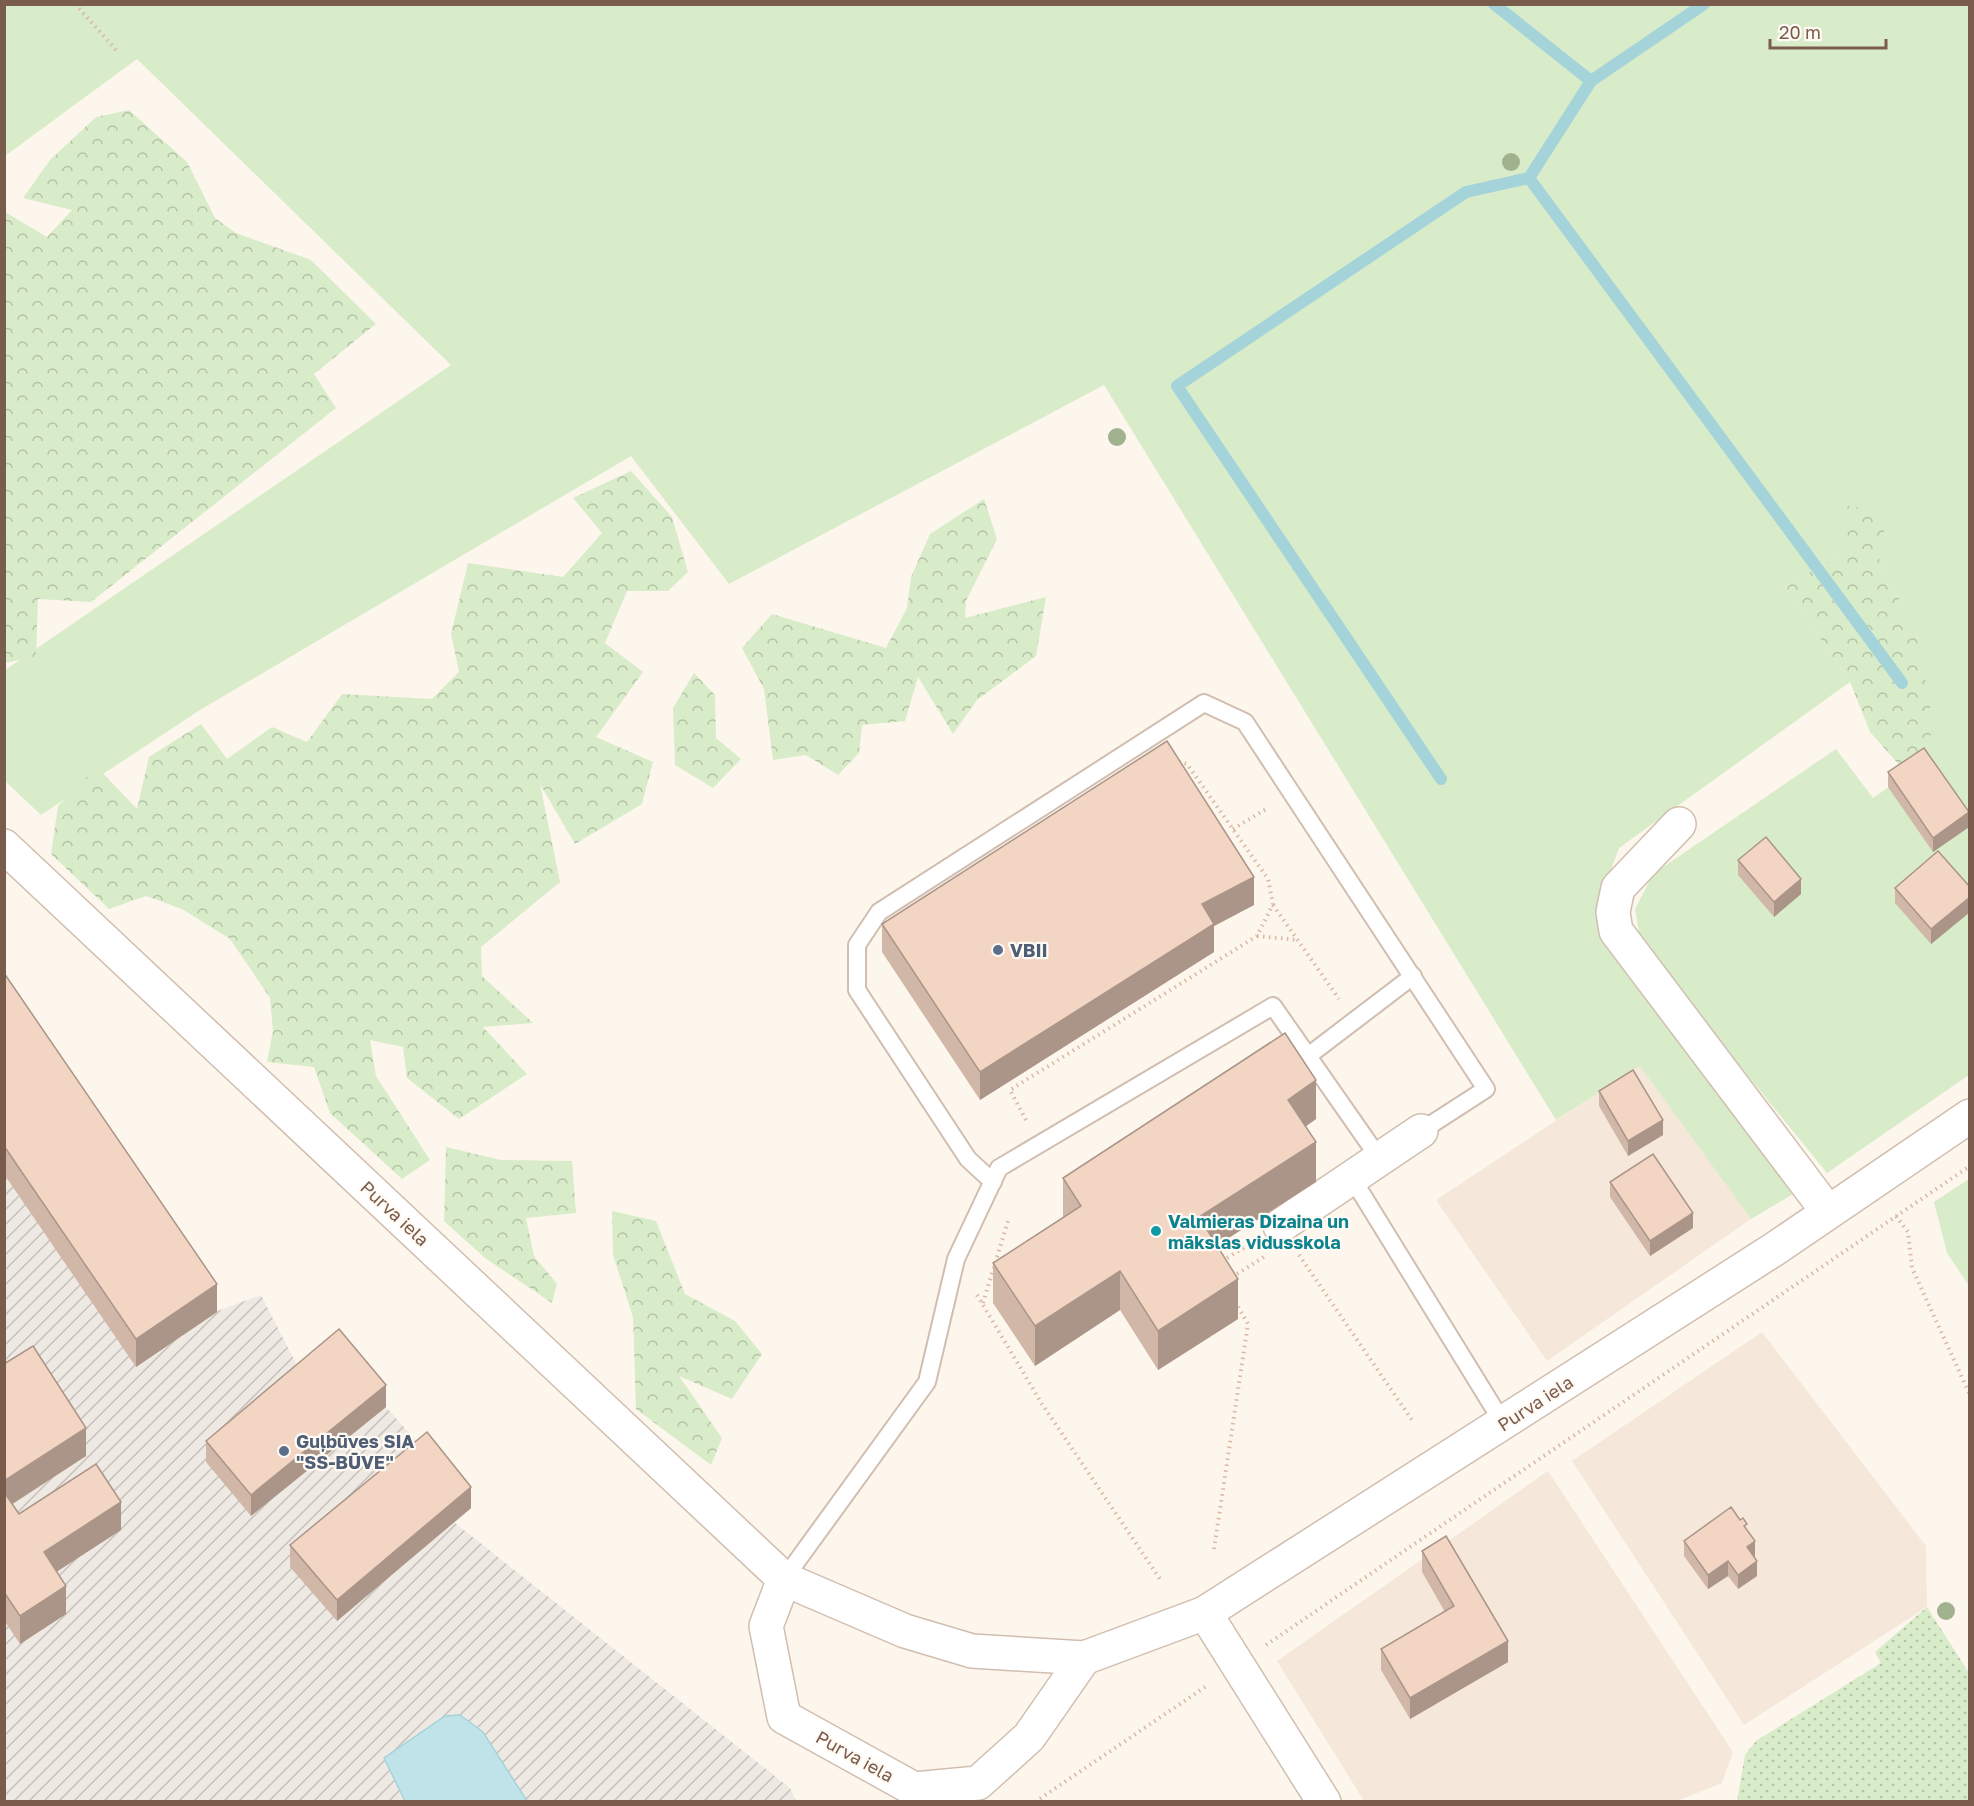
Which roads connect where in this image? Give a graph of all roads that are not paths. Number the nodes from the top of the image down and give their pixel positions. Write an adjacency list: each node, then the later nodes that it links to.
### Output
1 (1679, 824): 10 (street)
2 (4, 846): 13 (street, Purva iela)
3 (1413, 976): 4 (lane); 6 (lane); 9 (lane)
4 (1308, 1056): 7 (lane); 9 (lane)
5 (1970, 1116): 10 (street, Purva iela)
6 (1420, 1131): 7 (street)
7 (1379, 1158): 8 (street)
8 (1352, 1178): 11 (street); 12 (lane)
9 (993, 1182): 13 (lane)
10 (1828, 1212): 12 (street, Purva iela)
11 (1285, 1234)
12 (1503, 1423): 14 (street, Purva iela)
13 (784, 1579): 15 (street, Purva iela); 16 (street, Purva iela)
14 (1205, 1613): 15 (street, Purva iela); 18 (street)
15 (1084, 1658): 17 (street, Purva iela)
16 (891, 1790): 17 (street, Purva iela)
17 (984, 1792)
18 (1324, 1802)

